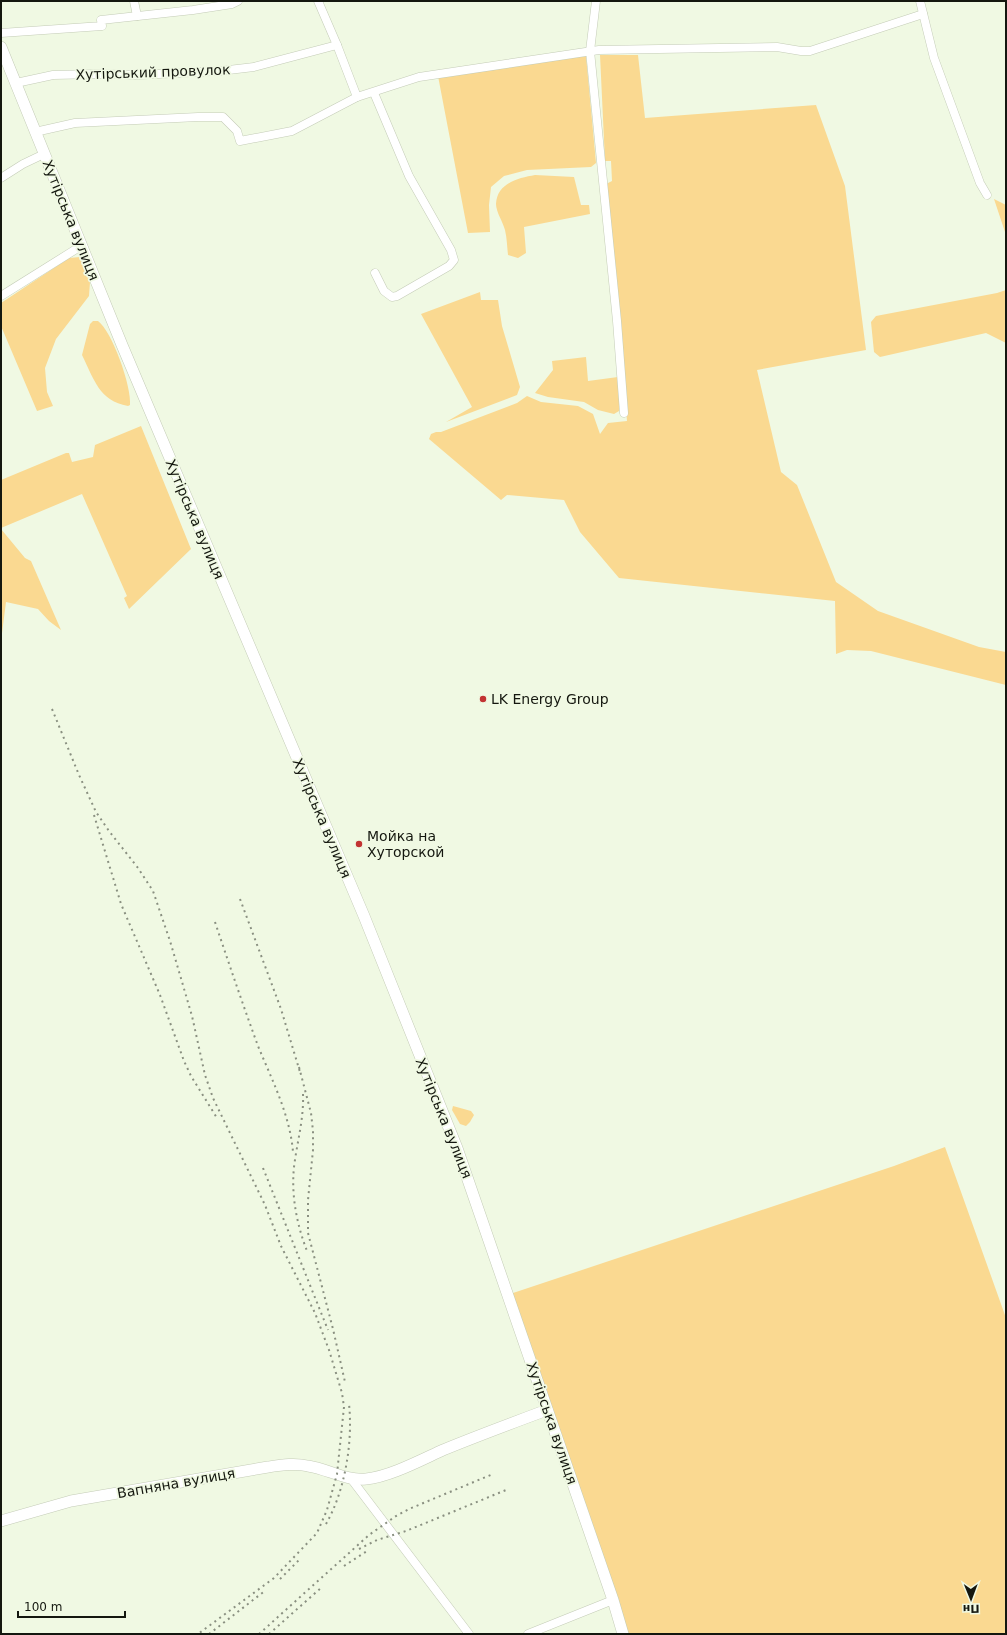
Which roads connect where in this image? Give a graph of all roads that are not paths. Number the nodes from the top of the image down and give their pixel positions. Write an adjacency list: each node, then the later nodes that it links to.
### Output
1 (134, 1): 7 (street)
2 (238, 1): 7 (street)
3 (318, 1): 9 (street)
4 (596, 1): 11 (street)
5 (920, 1): 6 (street)
6 (923, 14): 11 (street); 19 (street)
7 (137, 16): 8 (street)
8 (1, 33)
9 (337, 45): 13 (street, Хутірський провулок); 15 (street)
10 (1, 47): 12 (main road, Хутірська вулиця)
11 (590, 51): 14 (street); 23 (street)
12 (4, 66): 13 (main road, Хутірська вулиця)
13 (16, 83): 16 (main road, Хутірська вулиця)
14 (374, 93): 15 (street); 21 (street)
15 (357, 98): 16 (street)
16 (35, 132): 17 (main road, Хутірська вулиця)
17 (44, 154): 18 (street); 20 (main road, Хутірська вулиця)
18 (1, 178)
19 (988, 195)
20 (81, 246): 22 (street); 24 (main road, Хутірська вулиця)
21 (375, 273)
22 (1, 296)
23 (624, 413)
24 (547, 1410): 25 (main road); 27 (main road, Хутірська вулиця)
25 (352, 1480): 26 (main road, Вапняна вулиця); 28 (street)
26 (1, 1521)
27 (613, 1600): 29 (street); 30 (main road, Хутірська вулиця)
28 (469, 1634)
29 (528, 1634)
30 (622, 1634)

